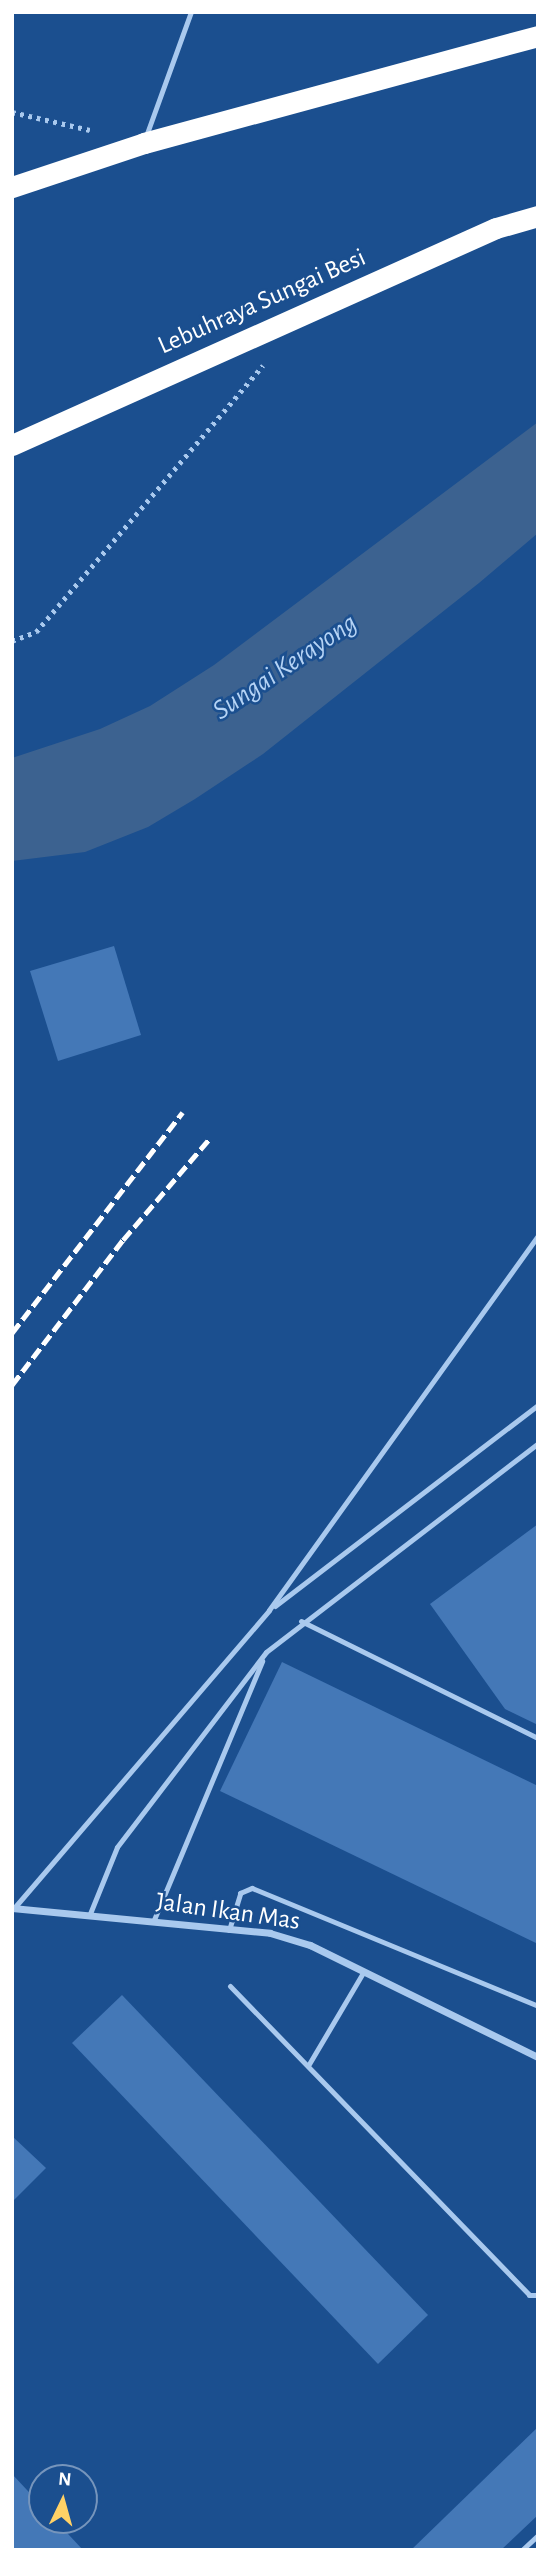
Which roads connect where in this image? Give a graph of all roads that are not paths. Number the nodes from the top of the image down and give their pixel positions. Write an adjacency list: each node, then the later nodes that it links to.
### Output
1 (191, 12): 3 (lane)
2 (538, 36): 3 (highway)
3 (144, 143): 4 (highway)
4 (12, 187)
5 (538, 216): 6 (highway, Lebuhraya Sungai Besi)
6 (12, 444)
7 (538, 1235): 10 (lane)
8 (538, 1405): 10 (lane)
9 (538, 1443): 11 (lane)
10 (269, 1610): 14 (lane)
11 (301, 1621): 12 (lane); 13 (lane)
12 (266, 1651): 15 (lane); 16 (lane)
13 (538, 1738)
14 (13, 1909): 15 (street, Jalan Ikan Mas)
15 (89, 1916): 16 (street, Jalan Ikan Mas)
16 (153, 1922): 17 (street, Jalan Ikan Mas)
17 (229, 1930): 18 (street, Jalan Ikan Mas); 20 (lane)
18 (364, 1971): 21 (street, Jalan Ikan Mas); 22 (lane)
19 (230, 1986): 22 (lane)
20 (538, 2006)
21 (538, 2057)
22 (309, 2064): 23 (lane)
23 (538, 2295)
24 (538, 2535): 25 (lane)
25 (522, 2550)

